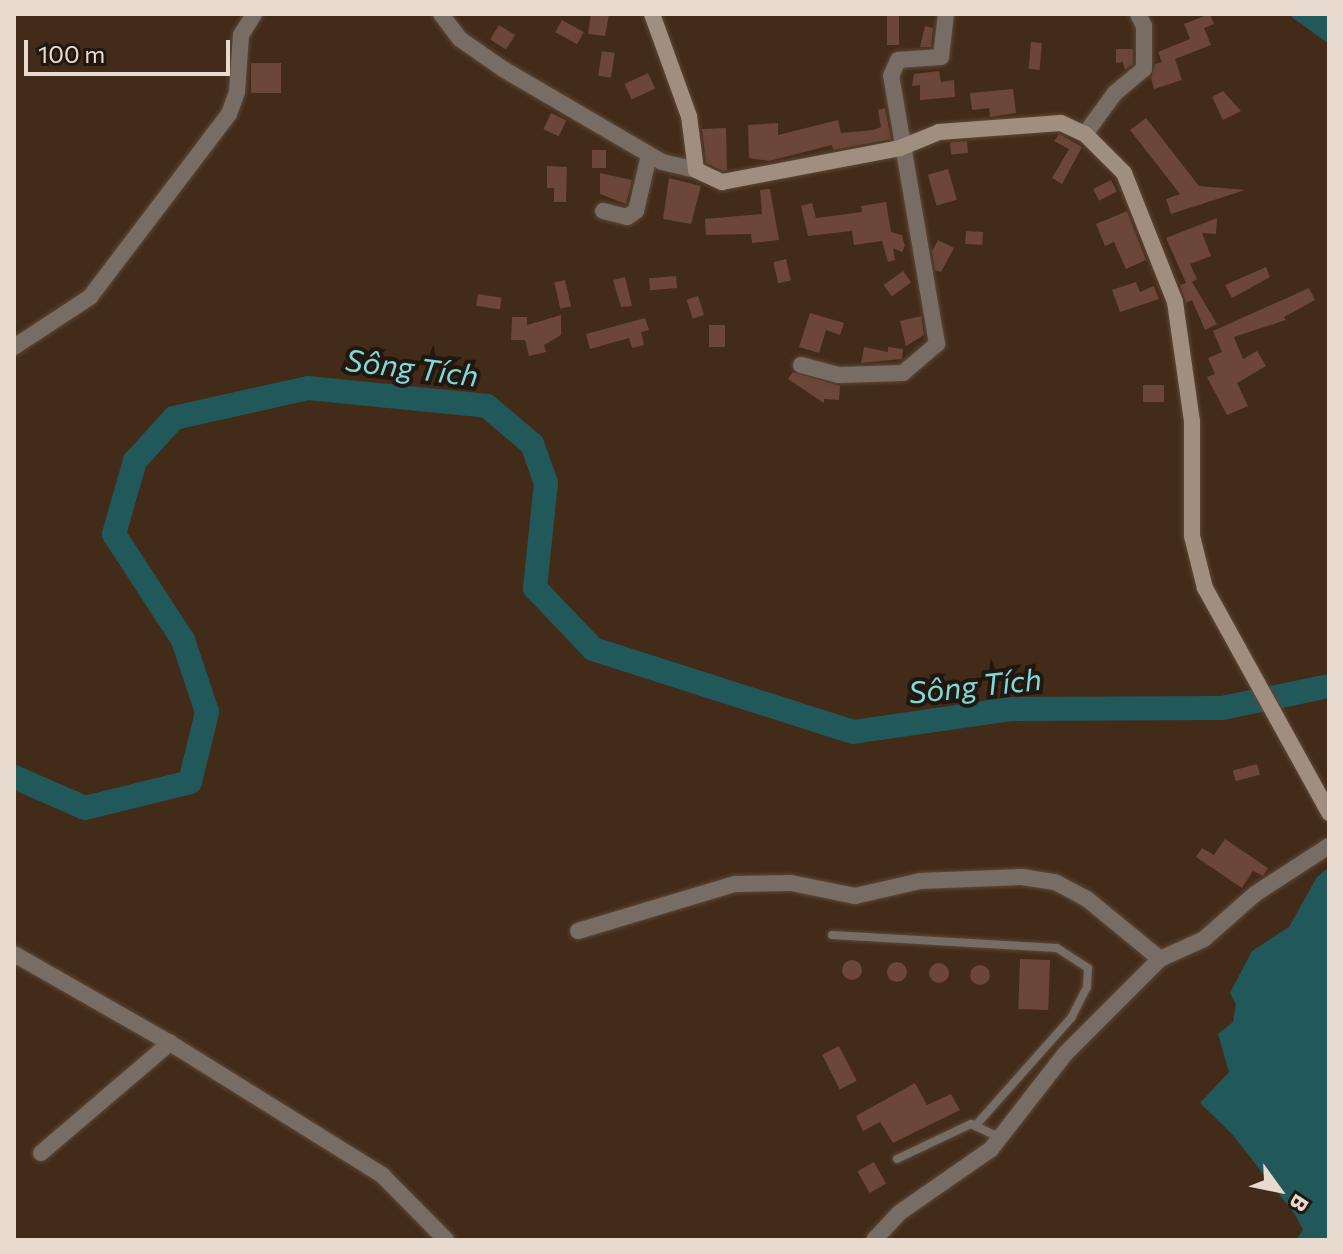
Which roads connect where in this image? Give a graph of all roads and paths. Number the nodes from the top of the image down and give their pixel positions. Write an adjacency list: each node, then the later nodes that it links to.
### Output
1 (254, 14): 11 (street)
2 (441, 14): 8 (street)
3 (652, 14): 9 (street)
4 (946, 14): 7 (street)
5 (1138, 14): 6 (street)
6 (1085, 134): 7 (street); 13 (street)
7 (900, 148): 9 (street); 12 (street)
8 (649, 155): 9 (street); 10 (street)
9 (696, 170)
10 (603, 211)
11 (14, 347)
12 (801, 365)
13 (1329, 813)
14 (1329, 846): 18 (street)
15 (578, 931): 18 (street)
16 (832, 935): 20 (lane)
17 (14, 954): 19 (street)
18 (1160, 959): 21 (street)
19 (170, 1043): 22 (street); 24 (street)
20 (977, 1124): 21 (lane); 23 (lane)
21 (1000, 1137): 25 (street)
22 (41, 1153)
23 (897, 1159)
24 (446, 1240)
25 (874, 1240)

